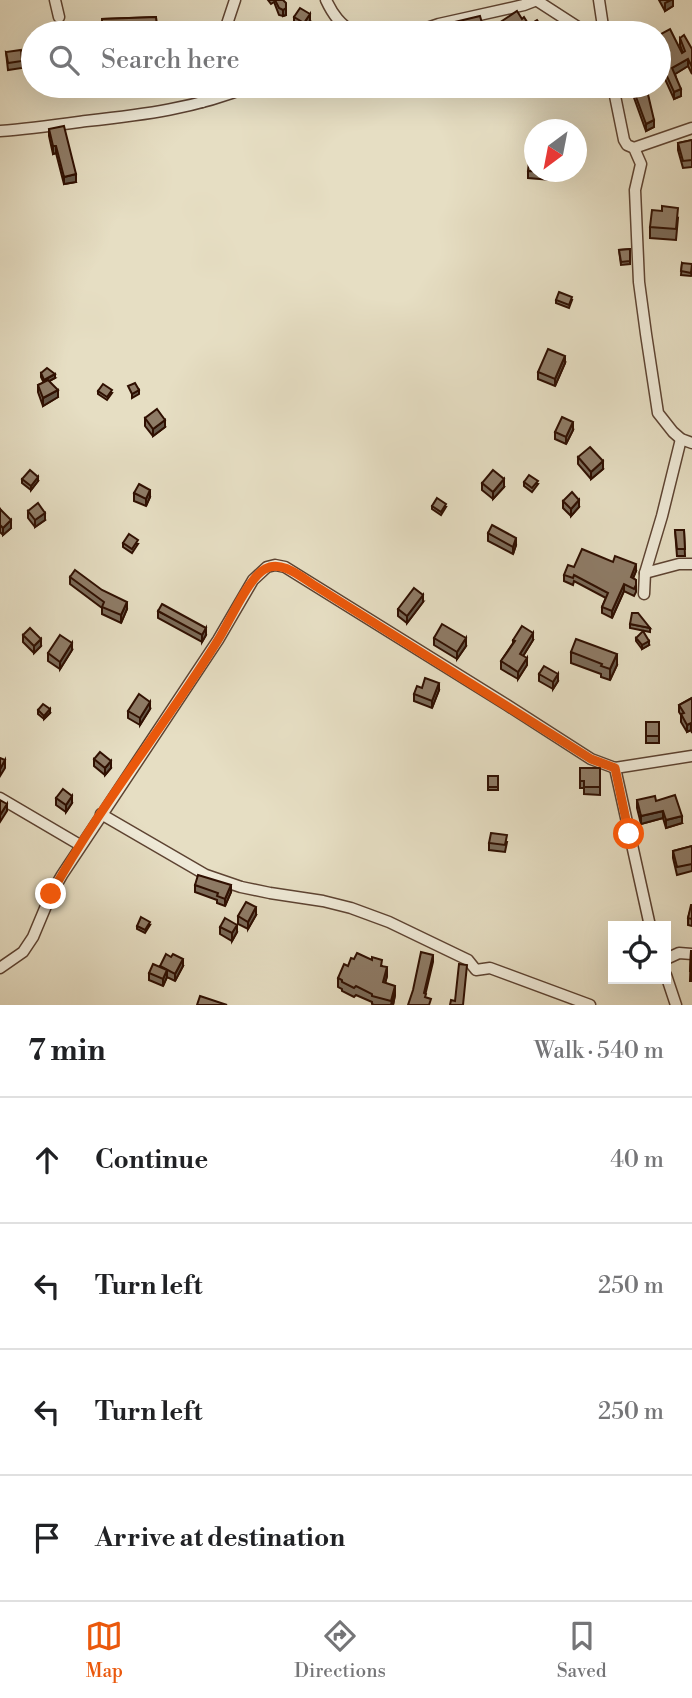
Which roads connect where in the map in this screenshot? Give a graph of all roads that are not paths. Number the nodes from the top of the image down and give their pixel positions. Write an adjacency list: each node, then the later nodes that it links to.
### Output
1 (55, 0): 6 (street)
2 (235, 0): 7 (street)
3 (326, 0): 8 (street)
4 (537, 0): 9 (street); 10 (street)
5 (599, 0): 11 (street)
6 (60, 17)
7 (228, 21)
8 (338, 21)
9 (452, 21)
10 (569, 21)
11 (602, 21)
12 (203, 98): 15 (street)
13 (214, 98): 15 (street)
14 (615, 98): 18 (street)
15 (202, 102): 17 (street)
16 (692, 128): 18 (street)
17 (0, 131)
18 (634, 148): 19 (street)
19 (686, 441): 21 (street)
20 (692, 564): 21 (street)
21 (645, 573): 22 (street)
22 (644, 594)
23 (692, 756): 24 (street)
24 (615, 768): 26 (street); 28 (street)
25 (0, 798): 27 (street)
26 (101, 814): 27 (street); 33 (street)
27 (80, 845): 31 (street)
28 (649, 921)
29 (692, 954): 30 (street)
30 (671, 957)
31 (0, 968)
32 (669, 984): 34 (street)
33 (590, 1005)
34 (676, 1005)

